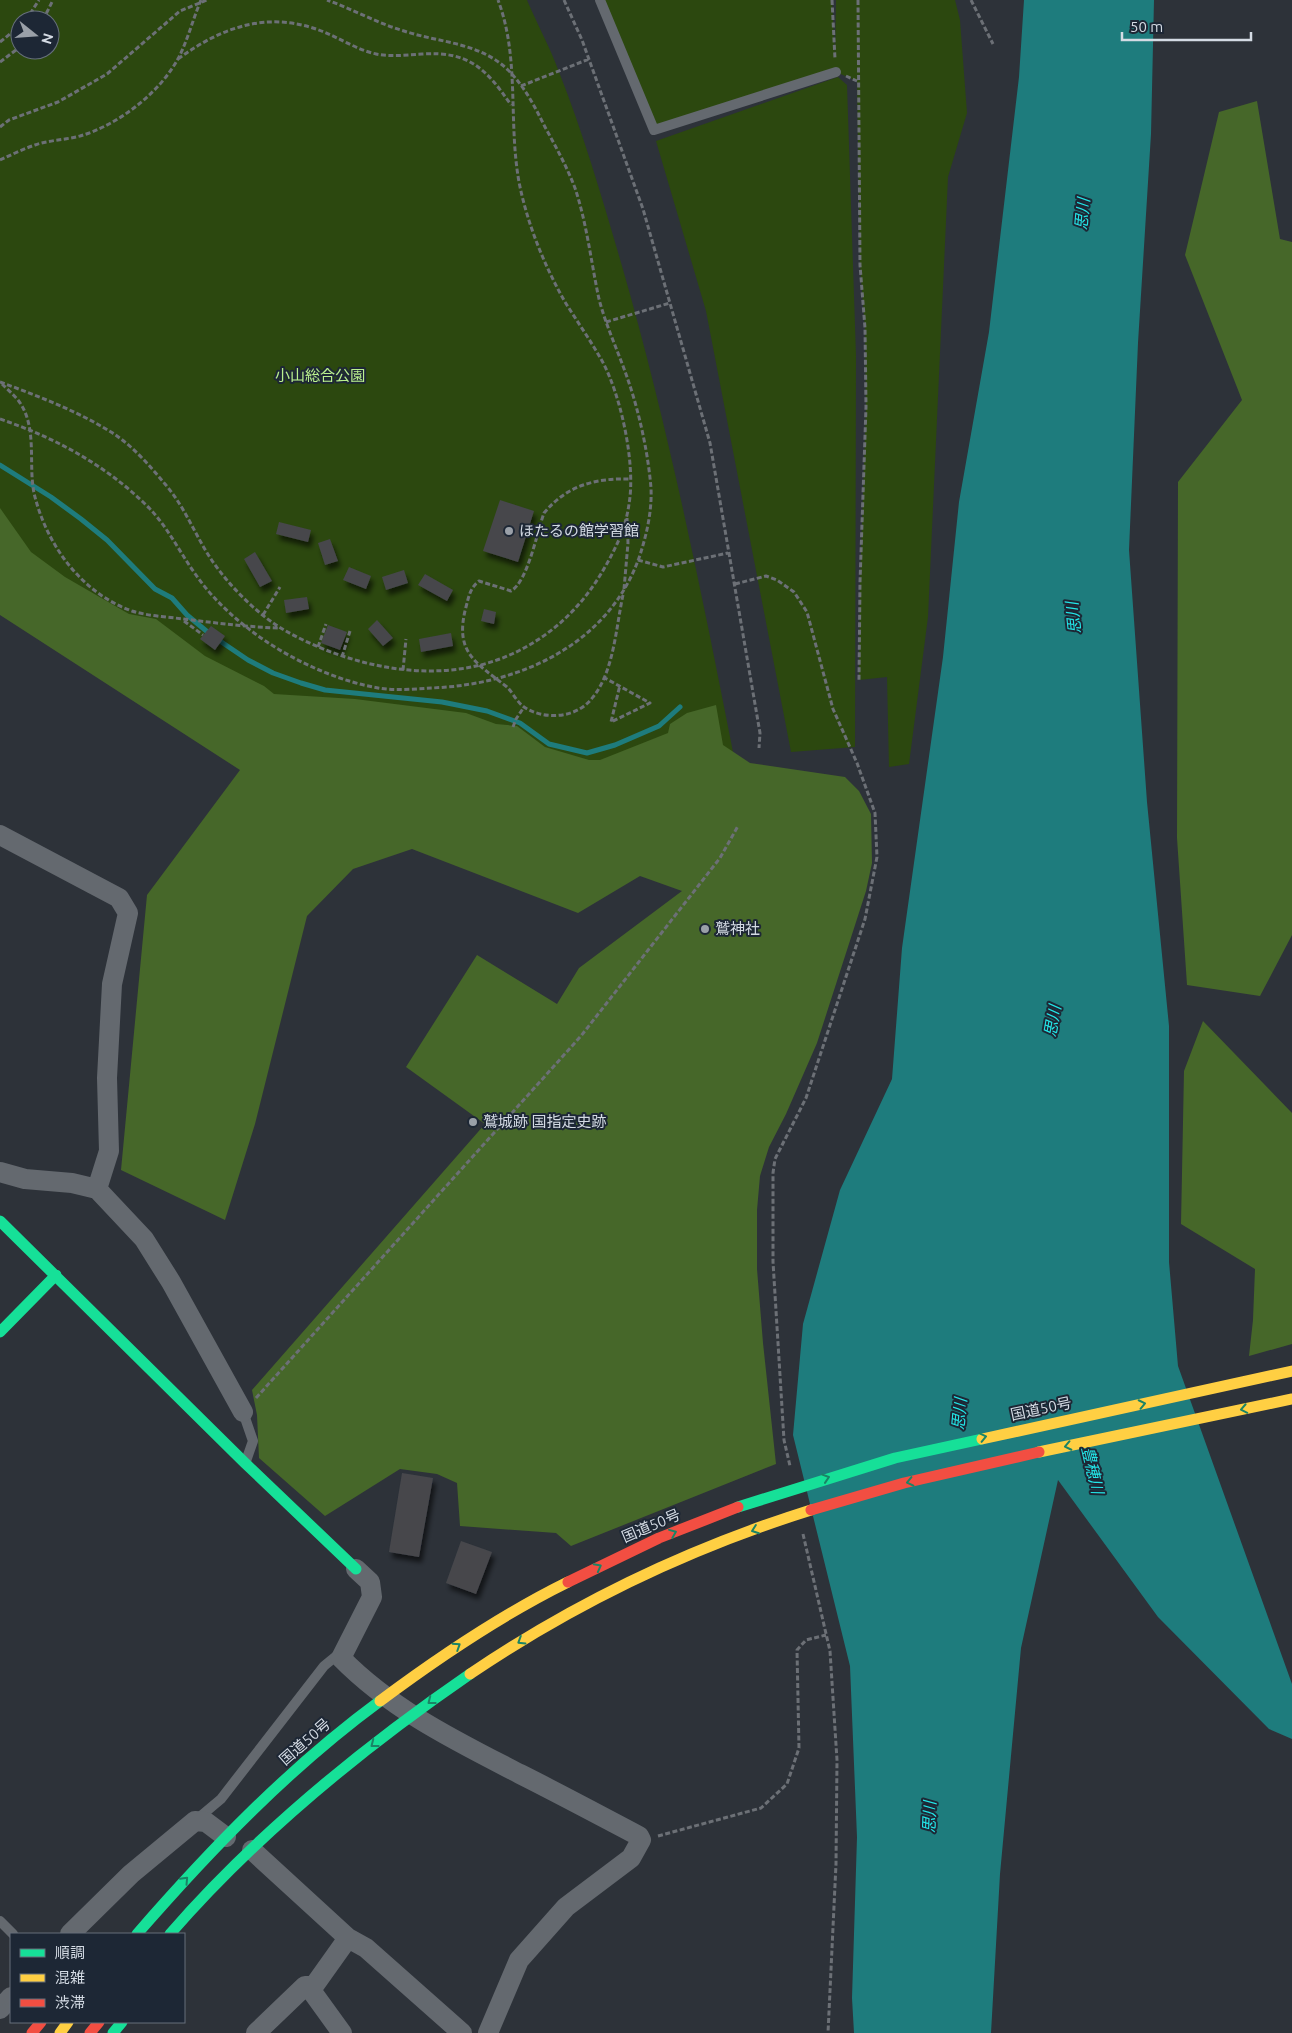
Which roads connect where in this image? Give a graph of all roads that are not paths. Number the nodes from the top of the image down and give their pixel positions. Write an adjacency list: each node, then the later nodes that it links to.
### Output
1 (600, 0): 2 (lane)
2 (836, 72)
3 (0, 835): 5 (street)
4 (0, 1172): 5 (street)
5 (97, 1188): 11 (street)
6 (0, 1221): 7 (main road)
7 (56, 1275): 8 (main road); 12 (main road)
8 (0, 1332)
9 (1292, 1371): 15 (main road, 国道50号, one-way to 9)
10 (1292, 1399): 16 (main road, one-way to 16)
11 (243, 1412): 12 (lane)
12 (245, 1463): 13 (main road)
13 (356, 1569): 14 (street)
14 (341, 1658): 15 (street); 17 (lane)
15 (385, 1695): 16 (street); 18 (main road, 国道50号)
16 (413, 1715): 19 (main road, one-way to 19); 40 (street)
17 (195, 1821): 18 (street); 25 (street)
18 (226, 1837): 23 (main road, 国道50号, one-way to 18)
19 (252, 1850): 20 (main road); 27 (street)
20 (236, 1865): 22 (main road); 26 (main road)
21 (0, 1921): 24 (lane)
22 (194, 1925)
23 (133, 1932)
24 (13, 1933)
25 (71, 1933)
26 (171, 1933)
27 (348, 1938): 28 (street); 39 (street)
28 (310, 1990): 37 (street); 38 (street)
29 (10, 1998): 30 (street)
30 (0, 2009)
31 (40, 2023): 34 (main road)
32 (98, 2023): 35 (main road)
33 (121, 2023): 36 (main road)
34 (32, 2033)
35 (90, 2033)
36 (113, 2033)
37 (256, 2033)
38 (342, 2033)
39 (462, 2033)
40 (488, 2033)

